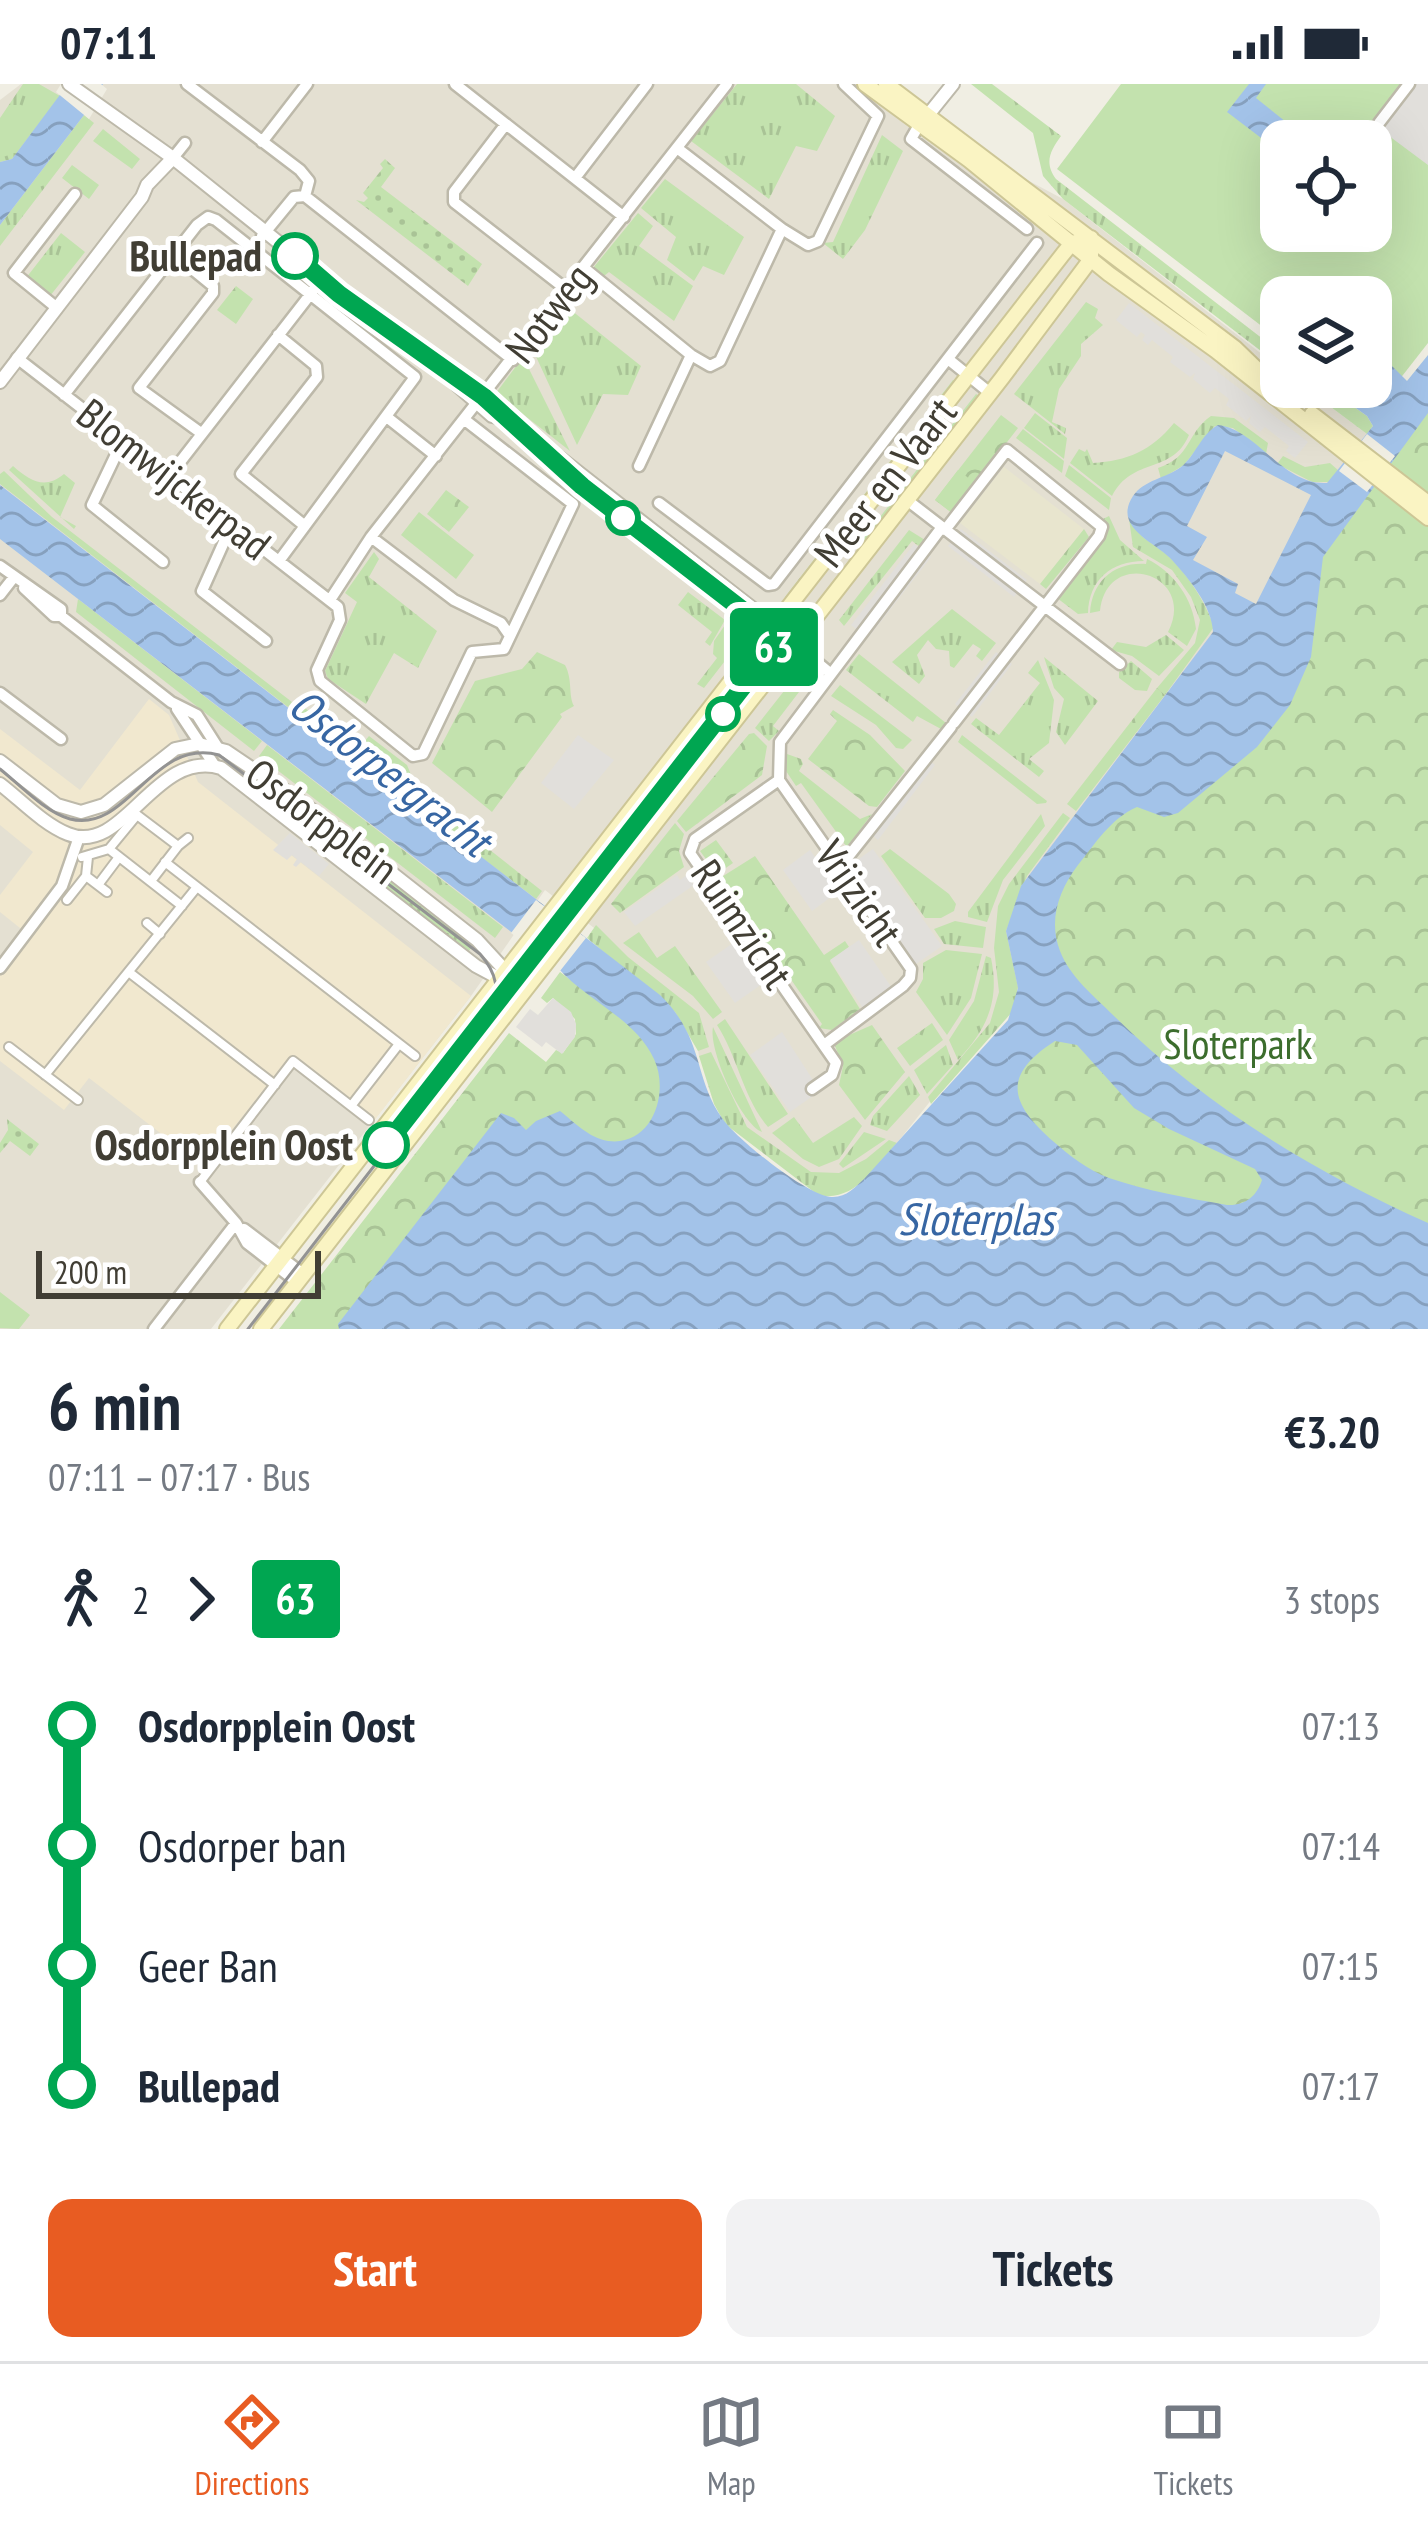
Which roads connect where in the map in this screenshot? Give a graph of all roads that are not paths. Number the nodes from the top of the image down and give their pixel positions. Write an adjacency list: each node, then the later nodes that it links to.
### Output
1 (70, 84): 19 (street)
2 (187, 84): 16 (street)
3 (307, 84): 16 (street)
4 (455, 84): 12 (street)
5 (647, 84): 20 (street)
6 (727, 84): 18 (street, Notweg)
7 (844, 84): 24 (street)
8 (866, 84): 13 (main road)
9 (886, 84): 13 (main road)
10 (953, 84): 13 (street)
11 (1409, 84): 14 (street)
12 (471, 89): 15 (street)
13 (924, 120): 25 (street); 27 (main road); 29 (main road)
14 (1381, 120)
15 (506, 124): 20 (street); 34 (street)
16 (262, 142): 22 (street)
17 (184, 143): 19 (street)
18 (677, 148): 23 (street, Notweg); 24 (street)
19 (168, 164): 26 (street); 36 (street)
20 (575, 178): 23 (street)
21 (75, 194): 36 (street)
22 (305, 196): 26 (street); 41 (street)
23 (624, 217): 32 (street, Notweg)
24 (782, 229): 38 (street)
25 (1027, 229)
26 (264, 234): 33 (street)
27 (1091, 238): 29 (main road); 31 (main road); 51 (main road)
28 (1037, 243): 40 (street, Meer en Vaart)
29 (1072, 243): 31 (main road); 42 (main road, Meer en Vaart)
30 (175, 255): 35 (street); 45 (street); 49 (street)
31 (1091, 259): 44 (main road, Meer en Vaart); 51 (main road)
32 (584, 268): 34 (street, Notweg); 38 (street)
33 (323, 278): 35 (street); 46 (street)
34 (567, 290): 41 (street, Notweg)
35 (311, 294): 37 (street); 47 (street)
36 (57, 308): 39 (street)
37 (278, 335): 49 (street); 63 (street)
38 (691, 356): 53 (street)
39 (17, 358): 43 (street); 45 (street, Blomwijckerpad)
40 (948, 359): 42 (street, Meer en Vaart); 65 (street, Meer en Vaart)
41 (513, 360): 46 (street, Notweg)
42 (969, 375): 44 (street, Meer en Vaart); 75 (main road, Meer en Vaart)
43 (0, 382)
44 (991, 392): 57 (main road, Meer en Vaart)
45 (64, 395): 50 (street, Blomwijckerpad)
46 (481, 401): 48 (street, Notweg); 56 (street)
47 (388, 418): 52 (street); 63 (street)
48 (465, 420): 52 (street, Notweg); 60 (street)
49 (201, 434): 55 (street)
50 (123, 440): 55 (street, Blomwijckerpad); 69 (street)
51 (1353, 453): 54 (main road)
52 (436, 456): 66 (street, Notweg)
53 (639, 466)
54 (1381, 474): 59 (main road); 61 (main road)
55 (170, 475): 62 (street, Blomwijckerpad)
56 (584, 481): 60 (street); 67 (street)
57 (907, 500): 64 (street); 78 (main road, Meer en Vaart)
58 (659, 503): 65 (street)
59 (1428, 503)
60 (573, 504): 76 (street)
61 (1428, 518)
62 (232, 524): 68 (street, Blomwijckerpad); 77 (street)
63 (305, 526): 68 (street)
64 (943, 528): 74 (street); 74 (street, Meer en Vaart); 80 (street, Meer en Vaart)
65 (695, 531): 67 (street)
66 (371, 537): 73 (street, Notweg); 76 (street)
67 (678, 554): 75 (street)
68 (279, 561): 73 (street, Blomwijckerpad)
69 (163, 562)
70 (0, 566): 71 (street)
71 (14, 577): 72 (street); 82 (street)
72 (0, 595)
73 (334, 604): 76 (street, Notweg)
74 (1044, 607): 79 (street); 96 (street)
75 (771, 628): 78 (street); 107 (main road, Meer en Vaart)
76 (510, 636)
77 (266, 641)
78 (795, 644): 80 (street); 114 (main road, Meer en Vaart)
79 (1120, 664)
80 (830, 673): 88 (street, Meer en Vaart)
81 (0, 693): 83 (street)
82 (172, 702): 84 (street); 85 (street)
83 (61, 739)
84 (199, 744): 85 (street, Osdorpplein); 86 (street, Osdorpplein); 87 (street)
85 (218, 748): 109 (street, Osdorpplein)
86 (0, 761)
87 (215, 766): 90 (street, Osdorpplein); 110 (street, Osdorpplein)
88 (779, 780): 96 (street, Vrijzicht); 117 (street, Ruimzicht)
89 (0, 784): 90 (street)
90 (73, 835): 108 (street)
91 (188, 838): 92 (street)
92 (178, 846): 93 (street); 95 (street)
93 (110, 849): 94 (street); 97 (street)
94 (119, 857): 98 (street); 99 (street)
95 (165, 862): 98 (street); 100 (street)
96 (840, 867): 117 (street, Vrijzicht)
97 (86, 876): 99 (street); 102 (street)
98 (151, 881): 103 (street)
99 (98, 885): 101 (street)
100 (197, 887): 103 (street); 116 (street)
101 (107, 892)
102 (67, 900)
103 (182, 906): 105 (street)
104 (146, 923): 105 (street)
105 (160, 934): 112 (street)
106 (2, 941): 108 (street)
107 (522, 949): 109 (street); 113 (main road, Meer en Vaart)
108 (14, 950): 111 (street)
109 (494, 954): 113 (street, Osdorpplein)
110 (476, 966): 113 (street, Osdorpplein); 115 (street, Osdorpplein)
111 (0, 968)
112 (130, 973): 120 (street); 121 (street)
113 (503, 974): 114 (street, Osdorpplein); 115 (main road, Meer en Vaart)
114 (523, 991): 129 (main road, Meer en Vaart)
115 (488, 994): 128 (main road, Meer en Vaart)
116 (399, 1044): 119 (street); 124 (street)
117 (824, 1045): 122 (street)
118 (9, 1046): 120 (street)
119 (415, 1056)
120 (45, 1075): 123 (street)
121 (274, 1085): 124 (street); 126 (street)
122 (812, 1089)
123 (78, 1100)
124 (351, 1106): 125 (street)
125 (369, 1120)
126 (200, 1182): 127 (street)
127 (236, 1223): 128 (street); 130 (street)
128 (279, 1262): 129 (street); 131 (main road, Meer en Vaart)
129 (300, 1278): 132 (main road, Meer en Vaart)
130 (154, 1329)
131 (227, 1329)
132 (261, 1329)

